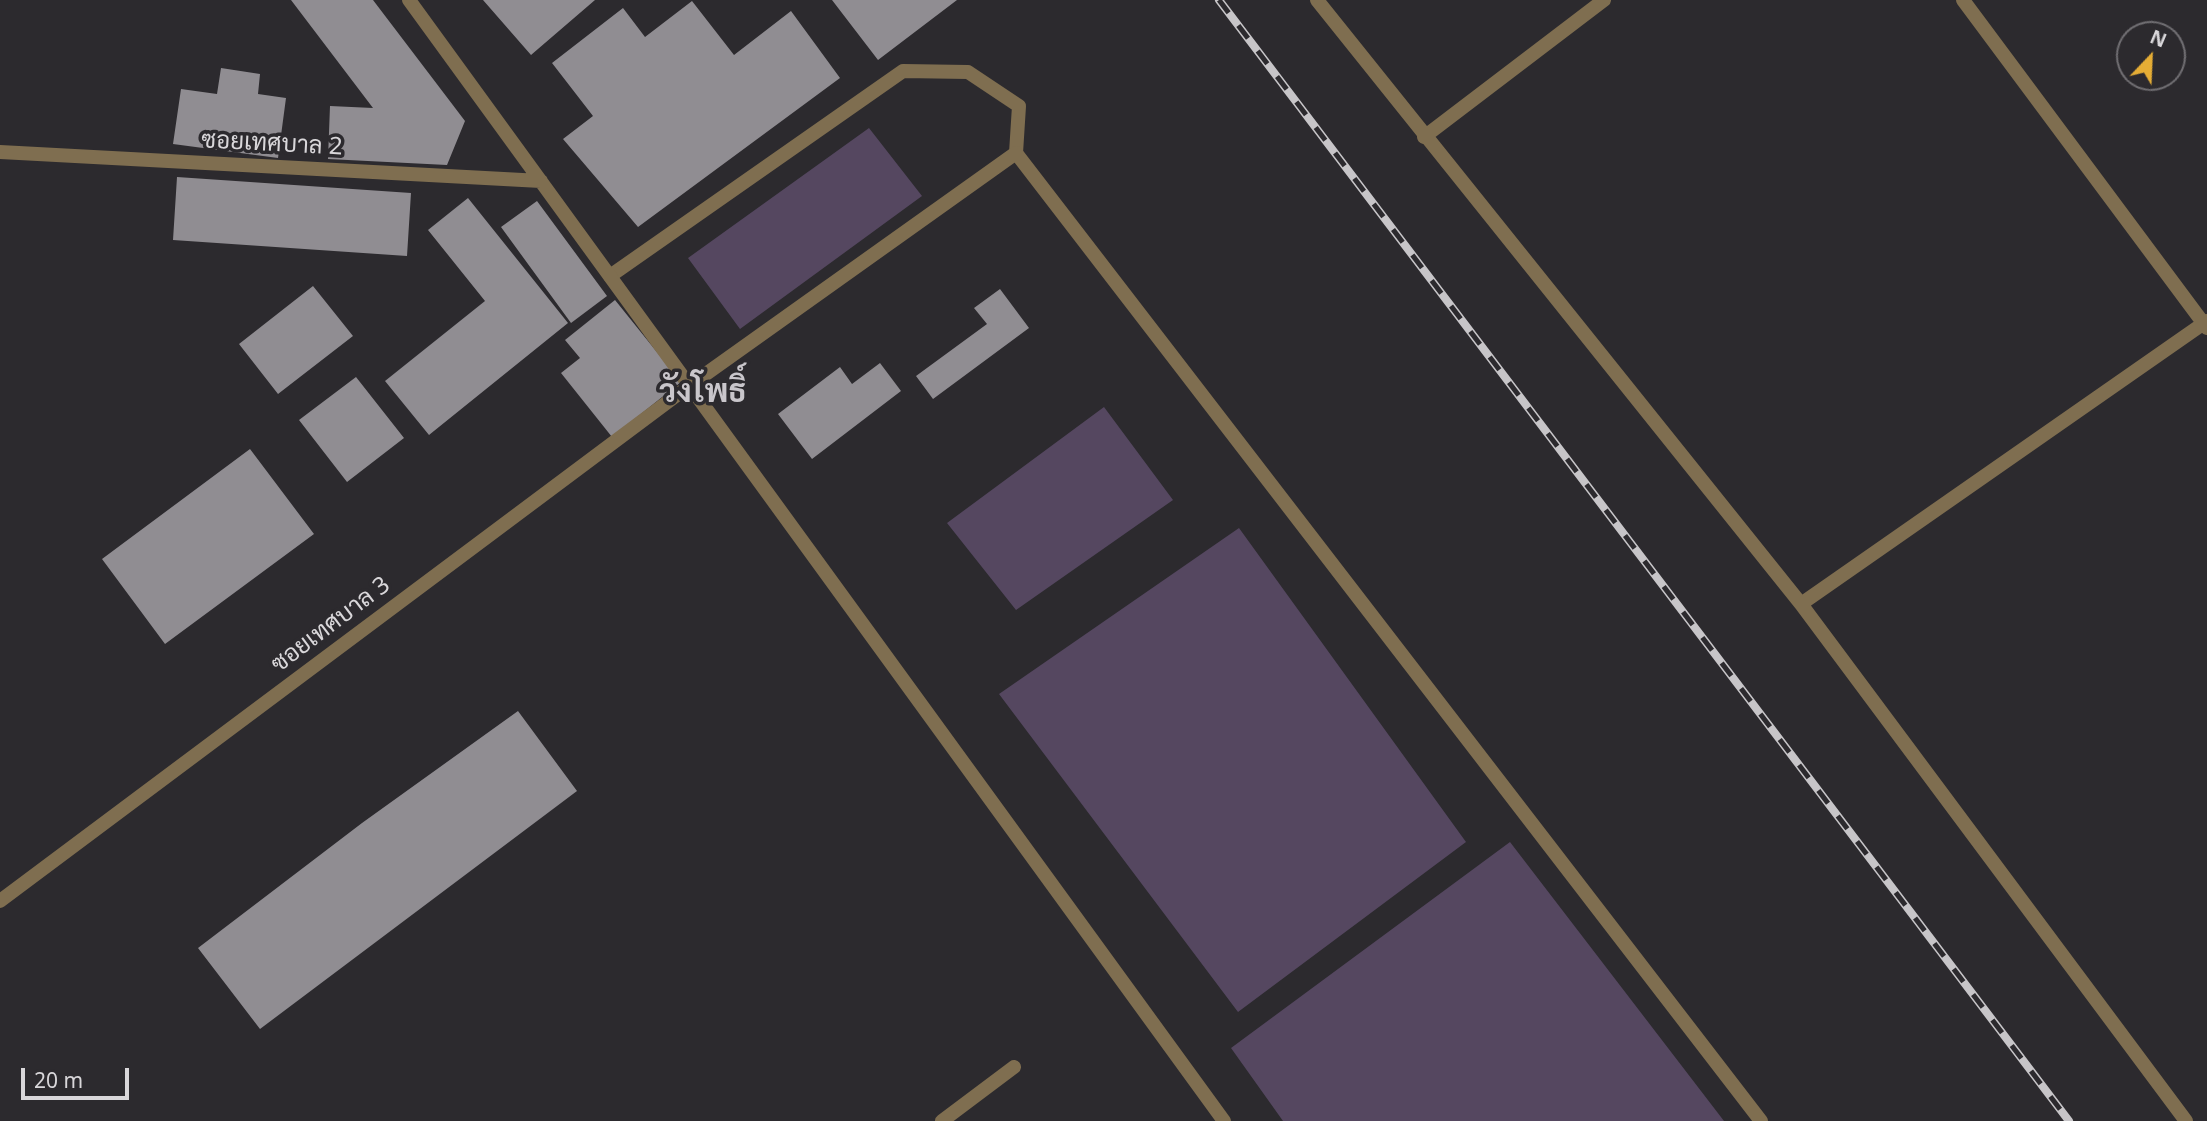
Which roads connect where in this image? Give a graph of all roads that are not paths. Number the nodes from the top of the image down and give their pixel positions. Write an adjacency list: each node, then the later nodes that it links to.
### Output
1 (409, 0): 8 (street)
2 (1317, 0): 5 (street)
3 (1604, 0): 5 (street)
4 (1963, 0): 10 (street)
5 (1424, 136): 12 (street)
6 (0, 152): 8 (street, ซอยเทศบาล 2)
7 (1016, 153): 9 (street); 11 (street, ซอยเทศบาล 3); 17 (street)
8 (541, 181): 9 (street)
9 (610, 276): 11 (street)
10 (2206, 324): 12 (street)
11 (689, 386): 13 (street, ซอยเทศบาล 3); 16 (street)
12 (1801, 604): 18 (street)
13 (0, 901)
14 (1014, 1067): 15 (street)
15 (943, 1121)
16 (1224, 1121)
17 (1761, 1121)
18 (2186, 1121)

